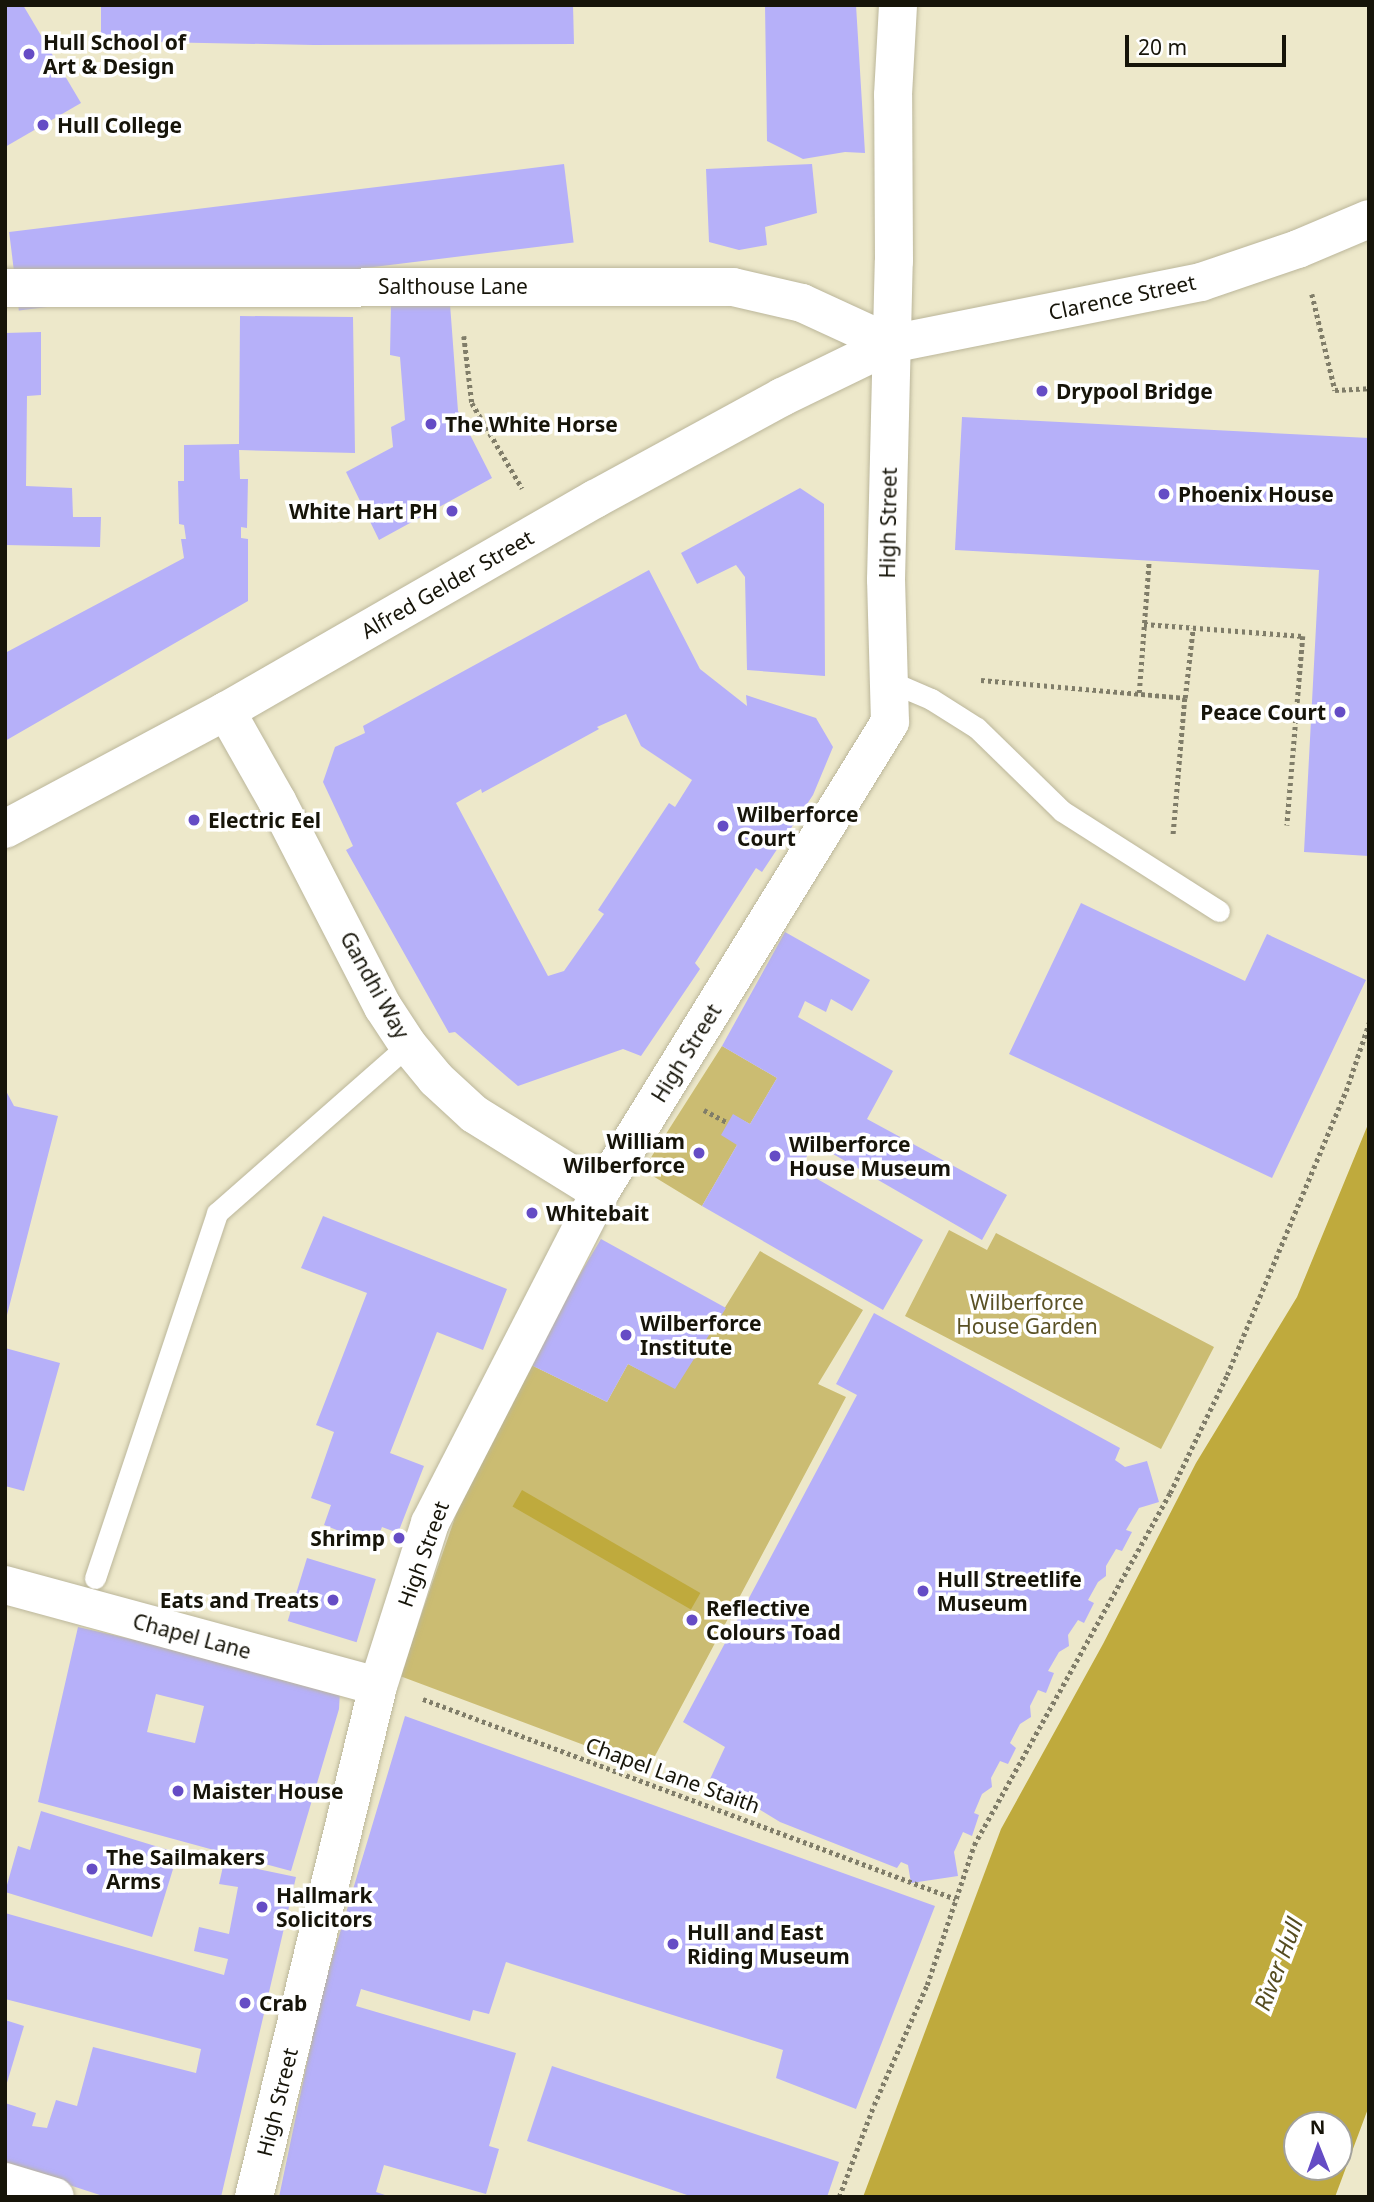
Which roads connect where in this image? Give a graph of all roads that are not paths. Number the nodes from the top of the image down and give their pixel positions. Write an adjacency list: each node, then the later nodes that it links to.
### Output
1 (898, 5): 4 (street, High Street)
2 (1358, 224): 4 (street, Clarence Street)
3 (5, 288): 4 (street, Salthouse Lane)
4 (891, 344): 5 (street, High Street); 6 (street, Alfred Gelder Street)
5 (889, 681): 8 (lane); 10 (street, High Street)
6 (226, 711): 7 (street, Alfred Gelder Street); 9 (street, Gandhi Way)
7 (5, 829)
8 (1219, 911)
9 (408, 1045): 10 (street, Gandhi Way); 11 (lane)
10 (600, 1192): 13 (street, High Street)
11 (95, 1578)
12 (5, 1585): 13 (street, Chapel Lane)
13 (378, 1686): 16 (street, High Street)
14 (5, 2182): 15 (street)
15 (55, 2197)
16 (254, 2197)

